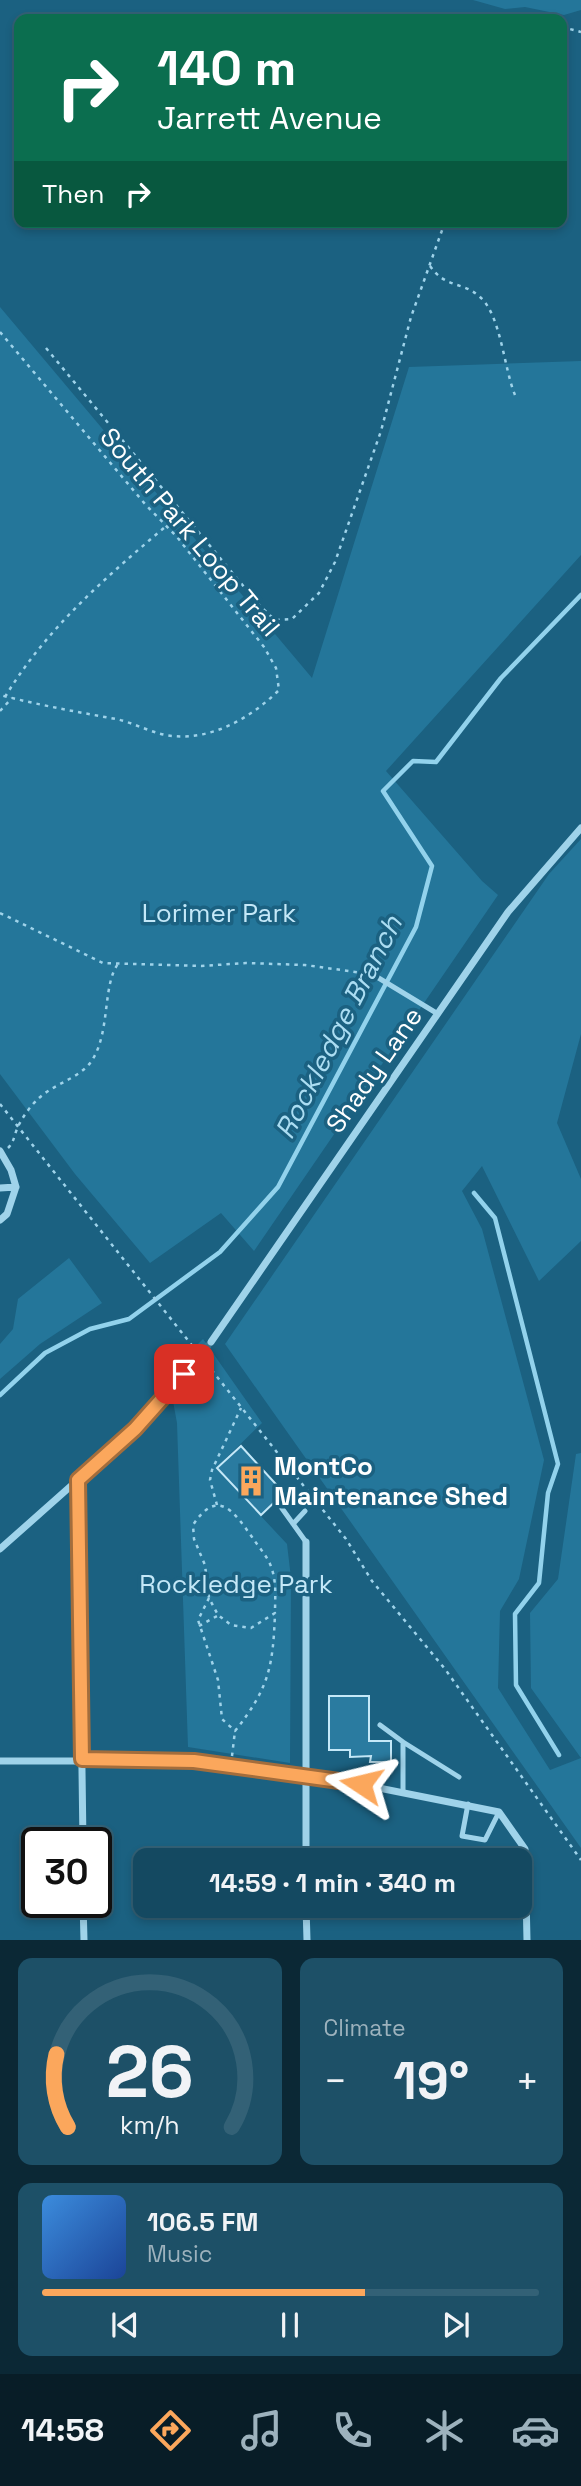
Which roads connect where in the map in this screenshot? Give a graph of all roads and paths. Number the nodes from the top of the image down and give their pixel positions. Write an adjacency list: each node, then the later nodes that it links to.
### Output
1 (442, 228): 2 (path)
2 (430, 267): 4 (path); 5 (path)
3 (0, 332): 6 (path, South Park Loop Trail)
4 (46, 348)
5 (515, 395)
6 (166, 526): 8 (path); 9 (path, South Park Loop Trail)
7 (0, 695): 8 (path)
8 (5, 697): 9 (path)
9 (12, 698): 10 (path)
10 (0, 711)
11 (581, 828): 15 (street, Shady Lane)
12 (0, 914): 13 (path)
13 (118, 964): 14 (path); 17 (path)
14 (372, 974): 15 (lane)
15 (438, 1014): 22 (street, Shady Lane)
16 (0, 1104): 17 (path)
17 (18, 1127): 18 (path); 24 (path)
18 (1, 1153): 19 (street)
19 (16, 1187): 20 (street); 21 (street)
20 (0, 1188)
21 (0, 1220)
22 (211, 1342)
23 (184, 1374): 25 (street)
24 (241, 1408): 26 (path); 49 (path)
25 (78, 1480): 31 (street); 39 (street)
26 (217, 1505): 32 (path); 33 (path)
27 (281, 1507): 29 (lane)
28 (305, 1511): 29 (lane)
29 (293, 1524): 30 (lane)
30 (306, 1542): 42 (street)
31 (0, 1549)
32 (209, 1598): 34 (path); 35 (path)
33 (275, 1613): 34 (path); 37 (path)
34 (218, 1615): 35 (path)
35 (199, 1626): 37 (path)
36 (380, 1725): 38 (lane)
37 (235, 1731): 41 (path)
38 (403, 1742): 43 (lane); 44 (lane)
39 (82, 1759): 40 (street); 41 (street); 47 (street)
40 (0, 1761)
41 (231, 1766): 42 (street)
42 (305, 1775): 44 (street); 48 (street)
43 (459, 1777)
44 (403, 1792): 45 (street)
45 (468, 1804): 46 (street); 46 (lane)
46 (499, 1812): 54 (street)
47 (83, 1827)
48 (306, 1848)
49 (581, 1860)
50 (83, 1918): 52 (street)
51 (306, 1918): 53 (street)
52 (84, 1940)
53 (307, 1940)
54 (527, 1940)

